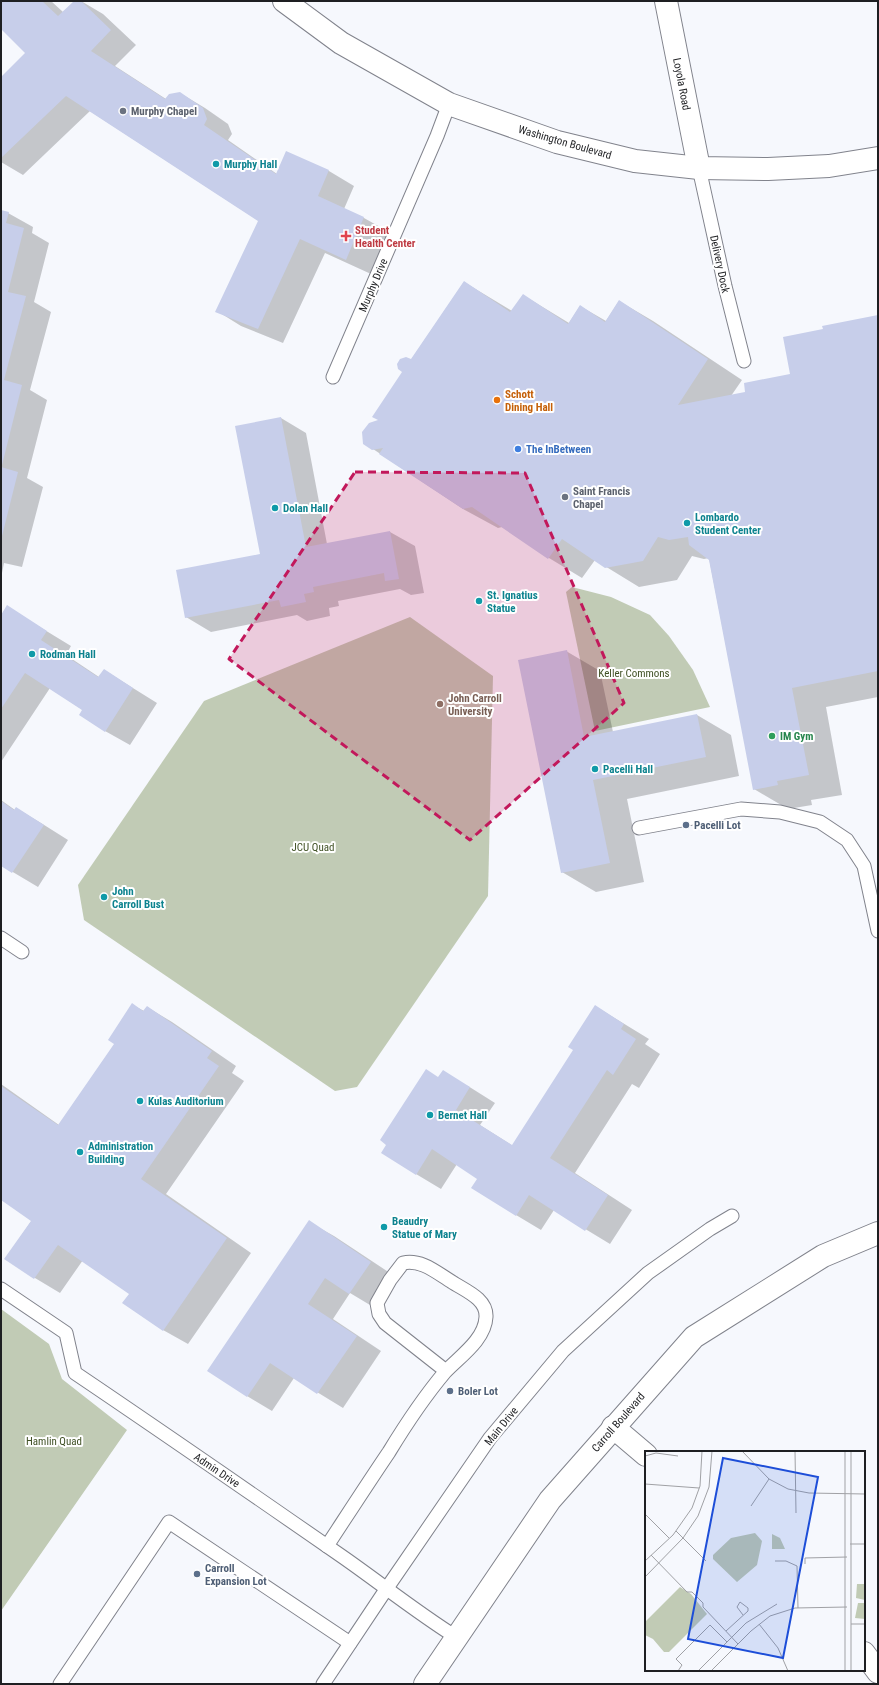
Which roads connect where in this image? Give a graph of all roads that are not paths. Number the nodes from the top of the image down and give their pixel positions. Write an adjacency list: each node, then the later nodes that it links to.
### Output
1 (284, 1): 3 (street, Washington Boulevard)
2 (666, 1): 5 (street, Loyola Road)
3 (449, 104): 5 (street, Washington Boulevard); 7 (lane, Murphy Drive)
4 (878, 158): 5 (street, Washington Boulevard)
5 (699, 168): 6 (lane, Delivery Dock)
6 (744, 360)
7 (333, 377)
8 (639, 828): 9 (lane)
9 (878, 931)
10 (1, 938): 11 (lane)
11 (22, 952)
12 (732, 1216): 19 (lane, Main Drive)
13 (878, 1233): 16 (street, Carroll Boulevard)
14 (1, 1289): 18 (lane, Admin Drive)
15 (446, 1371): 15 (lane); 18 (lane)
16 (613, 1427): 17 (street); 20 (street, Carroll Boulevard)
17 (645, 1454)
18 (327, 1546): 19 (lane, Admin Drive)
19 (387, 1588): 20 (lane, Admin Drive); 21 (lane, Main Drive)
20 (456, 1637): 26 (street, Carroll Boulevard)
21 (350, 1643): 24 (lane); 25 (lane, Main Drive)
22 (865, 1654): 23 (street)
23 (878, 1672)
24 (60, 1684)
25 (323, 1684)
26 (425, 1684)

